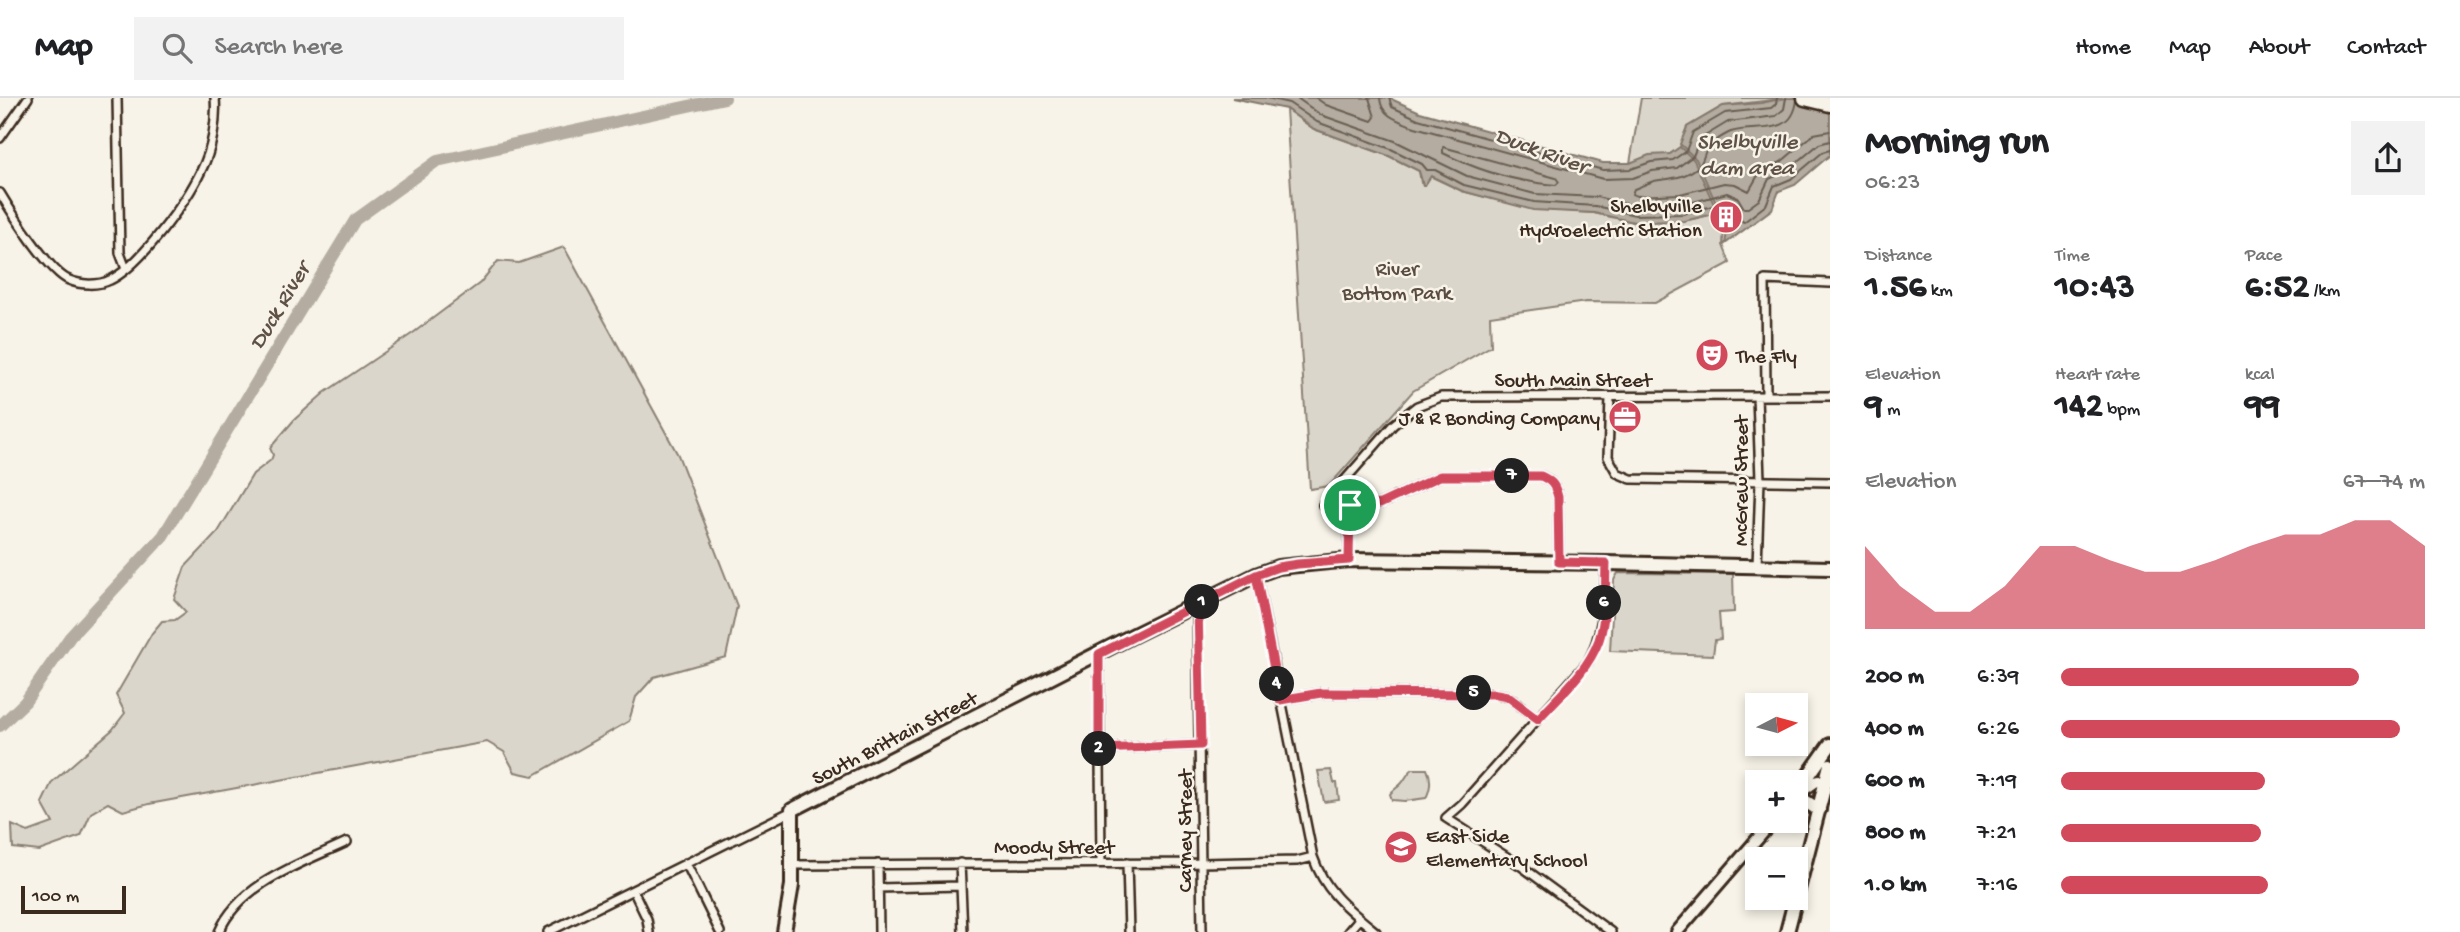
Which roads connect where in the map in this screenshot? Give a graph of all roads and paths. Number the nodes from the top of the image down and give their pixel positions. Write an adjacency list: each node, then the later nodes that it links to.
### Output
1 (28, 98): 6 (street)
2 (117, 98): 8 (street)
3 (215, 98): 8 (street)
4 (1805, 98): 5 (highway)
5 (1830, 104)
6 (0, 138)
7 (0, 193): 8 (street)
8 (125, 269)
9 (1830, 282): 10 (street, McGrew Street)
10 (1766, 395): 11 (street, South Main Street); 12 (street, South Main Street)
11 (1757, 396): 13 (street, South Main Street); 15 (street, McGrew Street)
12 (1830, 396)
13 (1610, 397): 14 (street, South Main Street); 15 (street)
14 (1349, 477): 17 (street, South Main Street); 18 (street)
15 (1760, 480): 16 (street); 22 (street, McGrew Street)
16 (1830, 482)
17 (1323, 505)
18 (1350, 505): 19 (street); 20 (street)
19 (1349, 560): 20 (main road, South Brittain Street); 24 (main road, South Brittain Street)
20 (1559, 562): 21 (main road, South Brittain Street)
21 (1606, 563): 22 (main road, South Brittain Street); 28 (street)
22 (1758, 566): 23 (main road, South Brittain Street)
23 (1830, 568)
24 (1256, 575): 25 (main road, South Brittain Street); 27 (street)
25 (1198, 604): 26 (main road, South Brittain Street); 29 (street, Carney Street)
26 (1099, 654): 31 (street); 37 (main road, South Brittain Street)
27 (1280, 700): 28 (street); 41 (street)
28 (1538, 719): 64 (street)
29 (1201, 745): 31 (street); 46 (street, Carney Street)
30 (1830, 745): 33 (main road)
31 (1099, 749): 44 (street)
32 (1830, 765): 34 (main road)
33 (1808, 779)
34 (1828, 779): 35 (main road); 38 (main road)
35 (1808, 788)
36 (1808, 803): 38 (main road)
37 (792, 810): 42 (street, South Brittain Street); 48 (main road)
38 (1819, 810): 66 (main road)
39 (1763, 833): 65 (main road)
40 (348, 842): 53 (street)
41 (1313, 857): 46 (street, Moody Street); 52 (street)
42 (686, 863): 51 (street, South Brittain Street); 56 (street)
43 (960, 863): 44 (street, Moody Street); 47 (street, Moody Street); 49 (street)
44 (1101, 863): 45 (street, Moody Street)
45 (1127, 863): 46 (street, Moody Street); 60 (street)
46 (1201, 863): 61 (street, Carney Street)
47 (878, 864): 48 (street, Moody Street); 50 (street)
48 (794, 865): 57 (main road)
49 (961, 886): 50 (street); 59 (street)
50 (878, 888): 58 (street)
51 (633, 890): 54 (street, South Brittain Street); 55 (street)
52 (1359, 919): 62 (street); 63 (street)
53 (219, 932)
54 (548, 932)
55 (649, 932)
56 (720, 932)
57 (784, 932)
58 (879, 932)
59 (963, 932)
60 (1129, 932)
61 (1202, 932)
62 (1348, 932)
63 (1376, 932)
64 (1611, 932)
65 (1677, 932)
66 (1787, 932)

